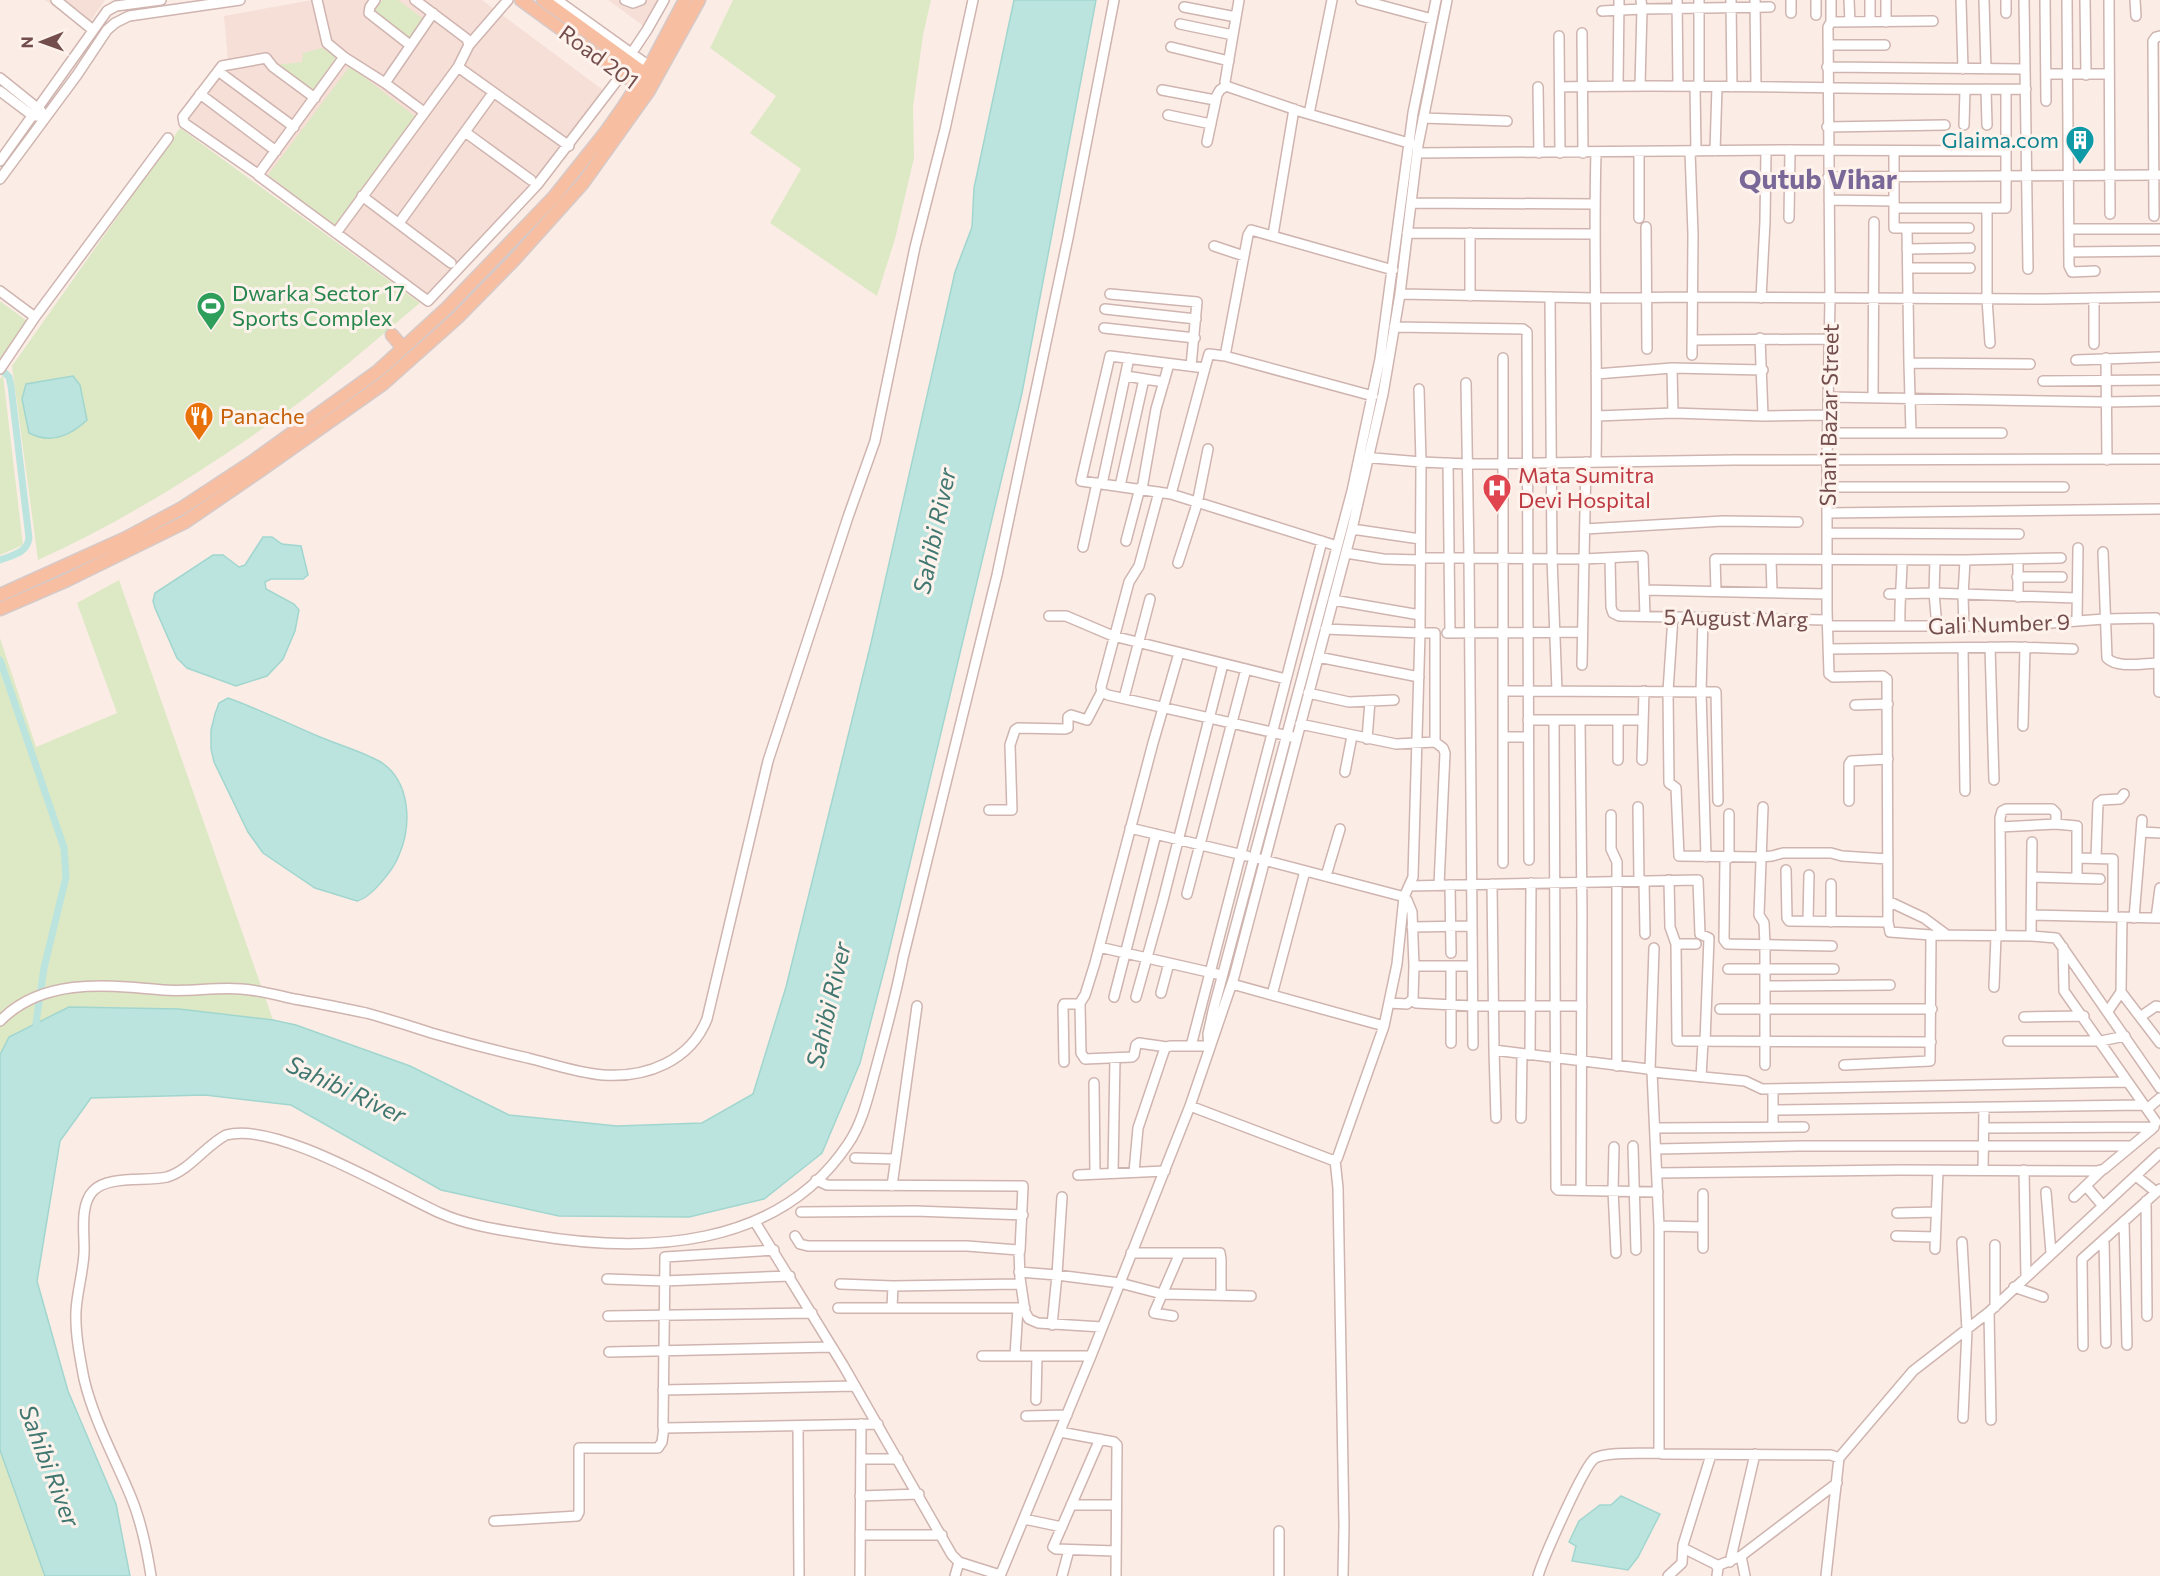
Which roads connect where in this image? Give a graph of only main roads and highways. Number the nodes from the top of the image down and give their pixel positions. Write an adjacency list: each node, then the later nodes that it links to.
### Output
1 (521, 0): 6 (main road, Road 201)
2 (543, 0): 5 (main road, Road 201)
3 (685, 0): 5 (main road)
4 (699, 0): 5 (main road)
5 (650, 73): 6 (main road); 7 (main road)
6 (637, 84): 7 (main road, Road 201); 9 (main road)
7 (648, 92): 11 (main road)
8 (392, 335): 9 (main road)
9 (403, 348): 10 (main road)
10 (0, 595)
11 (0, 609)

